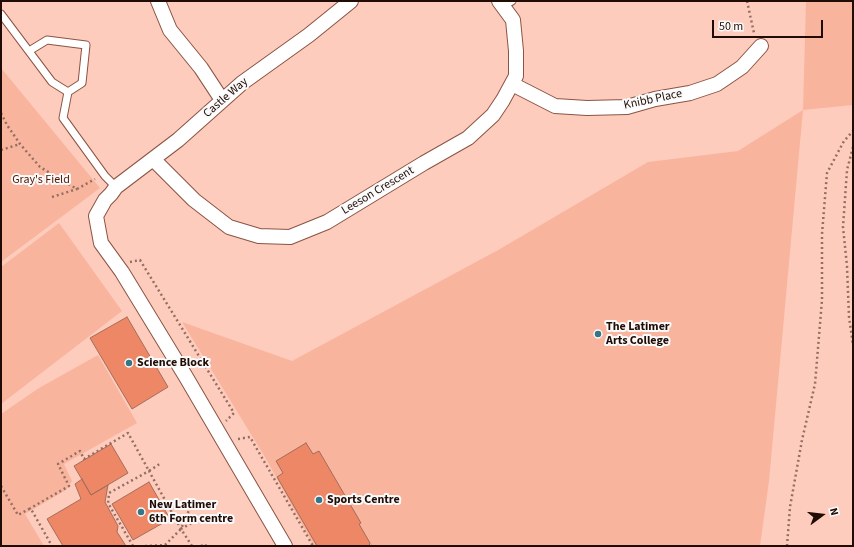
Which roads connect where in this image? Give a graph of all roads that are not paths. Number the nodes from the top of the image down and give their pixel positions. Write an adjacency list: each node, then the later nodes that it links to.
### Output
1 (158, 1): 9 (street)
2 (351, 1): 9 (street, Castle Way)
3 (505, 3): 7 (street, Leeson Crescent)
4 (1, 14): 6 (lane)
5 (761, 46): 7 (street, Knibb Place)
6 (29, 51): 8 (lane); 8 (lane)
7 (512, 84): 10 (street, Leeson Crescent)
8 (68, 92): 11 (lane)
9 (222, 100): 10 (street, Castle Way)
10 (153, 160): 11 (street, Castle Way)
11 (116, 187): 12 (street, Castle Way)
12 (285, 546)

